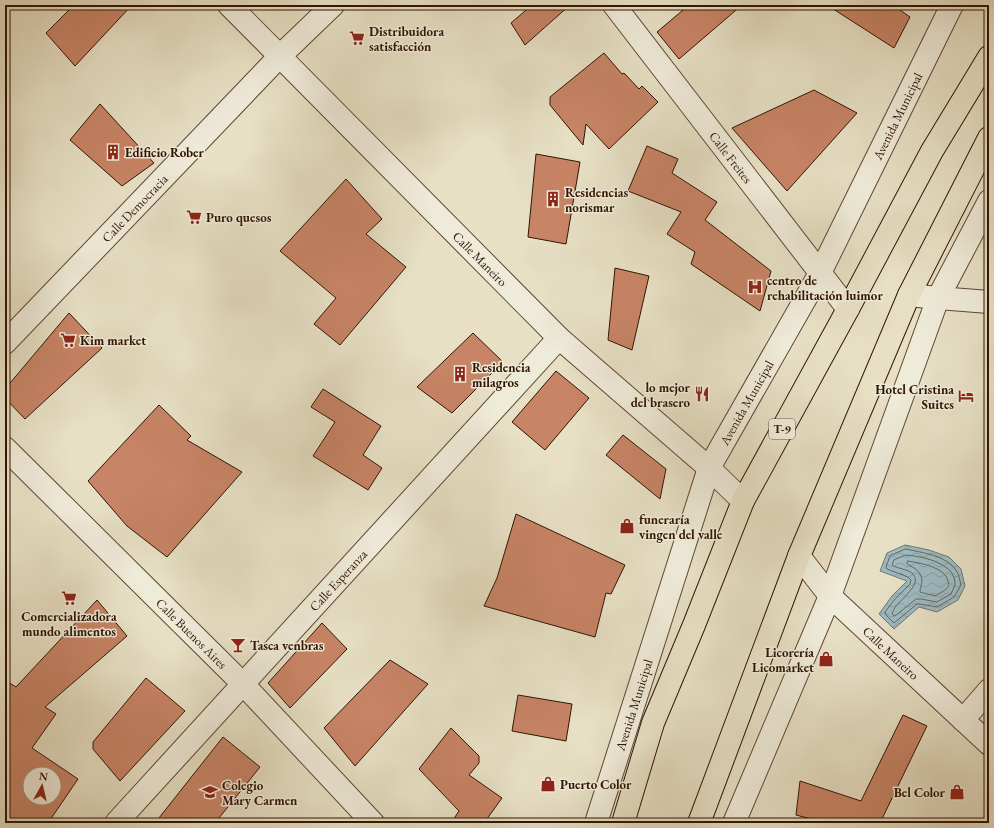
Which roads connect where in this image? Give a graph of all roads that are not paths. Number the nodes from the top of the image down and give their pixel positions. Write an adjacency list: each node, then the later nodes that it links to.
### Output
1 (229, 5): 5 (street, Calle Maneiro)
2 (333, 5): 5 (street, Calle Democracia)
3 (614, 5): 9 (street, Calle Freites)
4 (952, 5): 9 (street, Avenida Municipal)
5 (280, 56): 14 (street, Calle Maneiro); 15 (street, Calle Democracia)
6 (989, 57): 13 (highway, Avenida Municipal / T-9)
7 (989, 138): 10 (highway)
8 (989, 201): 11 (street)
9 (820, 274): 13 (street, Calle Freites); 17 (street, Avenida Municipal)
10 (909, 295): 11 (street); 19 (highway)
11 (938, 298): 12 (street); 20 (street)
12 (989, 302)
13 (848, 309): 18 (highway, Avenida Municipal / T-9)
14 (559, 338): 17 (street, Calle Maneiro); 21 (street, Calle Esperanza)
15 (5, 343)
16 (5, 448): 21 (street, Calle Buenos Aires)
17 (709, 468): 18 (street, Calle Maneiro); 27 (street, Avenida Municipal)
18 (744, 501): 28 (highway, Avenida Municipal / T-9)
19 (799, 556): 20 (street, Calle Maneiro); 29 (highway)
20 (830, 596): 23 (street, Calle Maneiro); 30 (street)
21 (242, 684): 25 (street, Calle Esperanza); 26 (street, Calle Buenos Aires)
22 (989, 690): 23 (street)
23 (963, 720): 24 (street, Calle Maneiro)
24 (989, 744)
25 (116, 823)
26 (373, 823)
27 (596, 823)
28 (622, 823)
29 (699, 823)
30 (734, 823)

